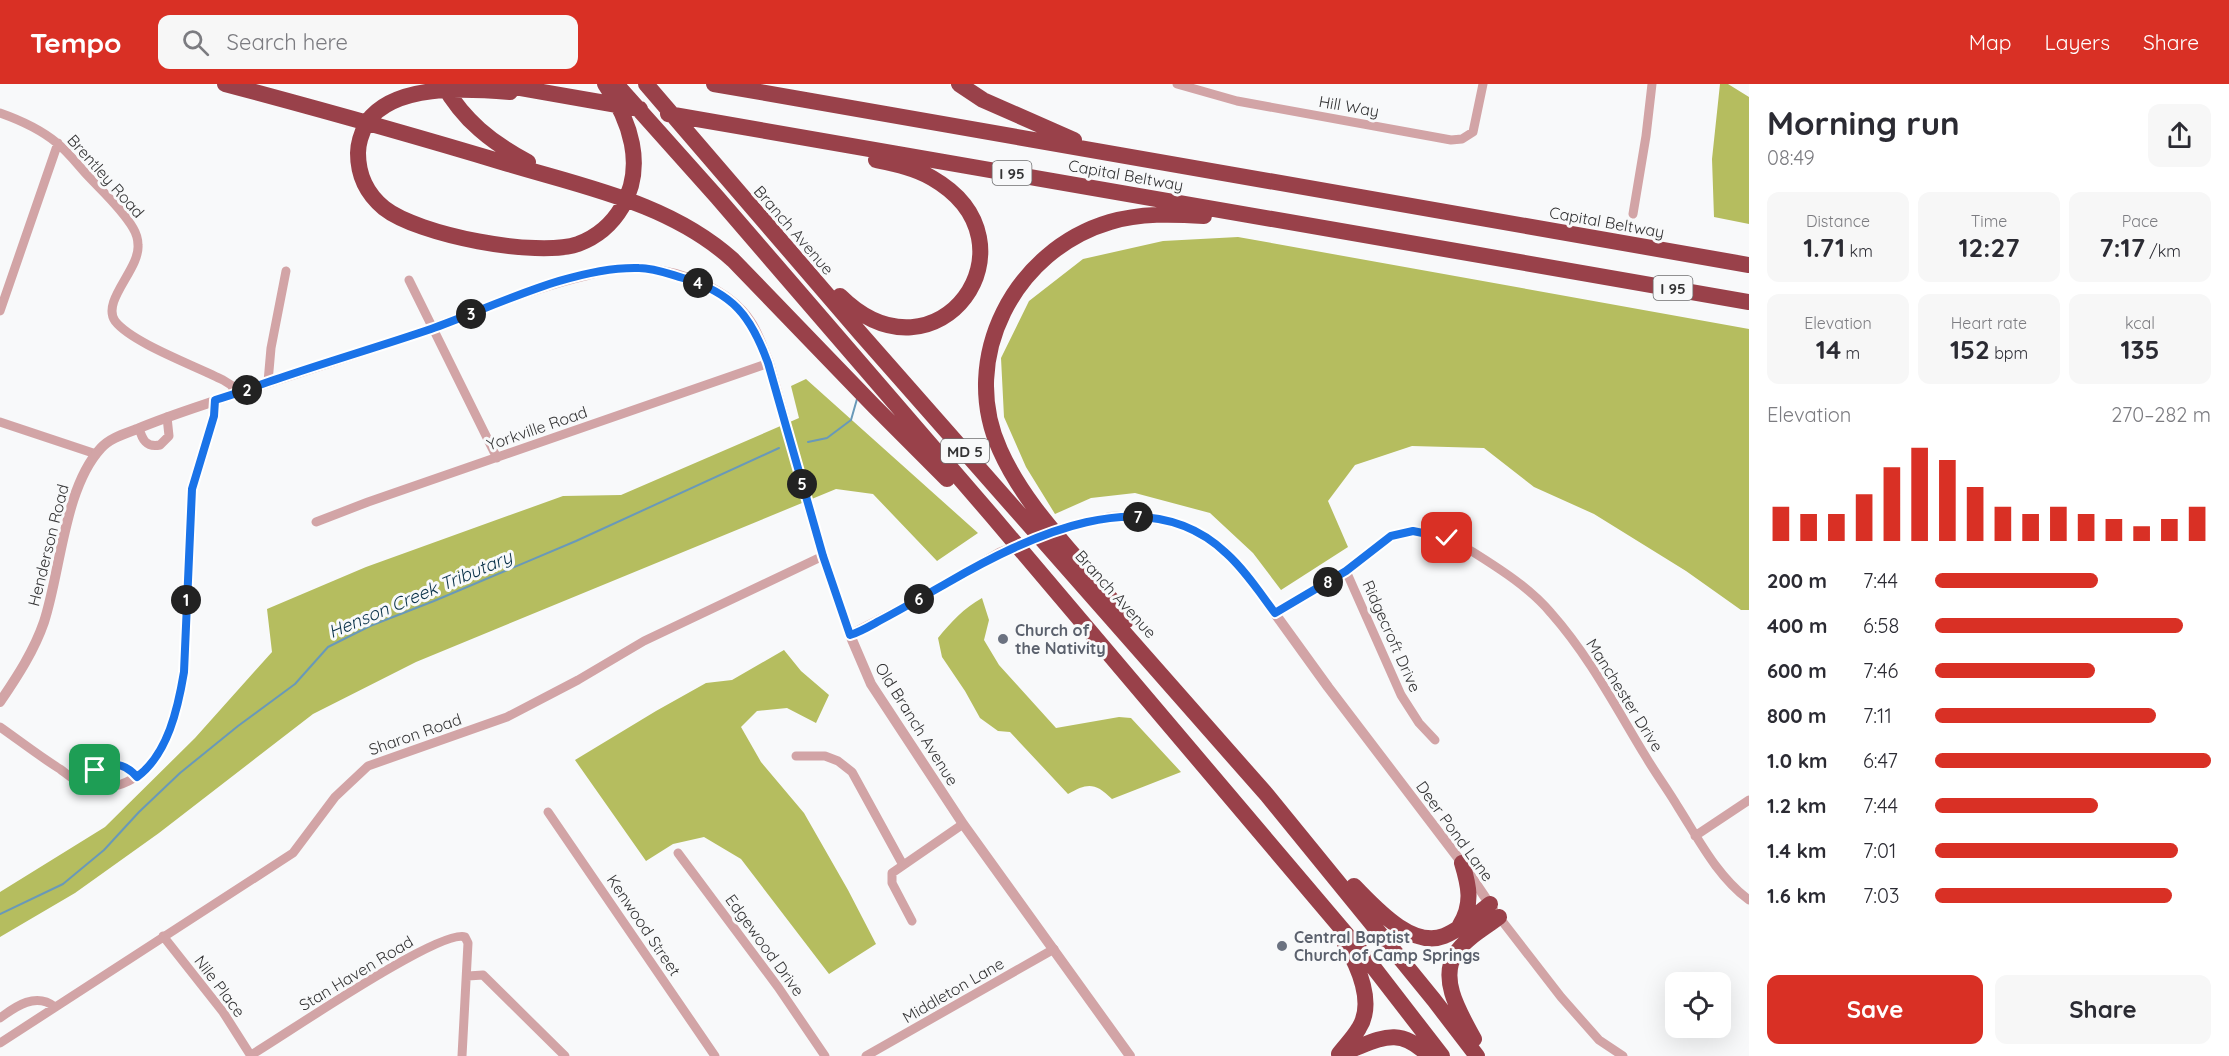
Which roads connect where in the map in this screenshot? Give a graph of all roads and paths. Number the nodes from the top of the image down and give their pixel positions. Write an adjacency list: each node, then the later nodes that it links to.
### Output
1 (225, 84): 20 (highway)
2 (443, 84): 20 (highway)
3 (497, 84): 14 (highway, Capital Beltway / I 95)
4 (604, 84): 14 (highway)
5 (616, 84): 21 (highway, MD 5)
6 (627, 84): 21 (highway)
7 (646, 84): 17 (highway, Branch Avenue / MD 5)
8 (653, 84): 17 (highway)
9 (714, 84): 19 (highway, Capital Beltway / I 95)
10 (959, 84): 19 (highway)
11 (1177, 84): 12 (street, Hill Way)
12 (1483, 84)
13 (1652, 84): 23 (street)
14 (594, 101): 16 (highway, Capital Beltway / I 95)
15 (0, 113): 18 (street, Brentley Road)
16 (717, 122): 22 (highway); 24 (highway, Capital Beltway / I 95)
17 (693, 139): 22 (highway, Branch Avenue / MD 5)
18 (58, 143): 29 (street); 33 (street, Brentley Road)
19 (1091, 149): 25 (highway, Capital Beltway / I 95)
20 (602, 192): 44 (highway)
21 (717, 197): 44 (highway, MD 5)
22 (748, 205): 46 (highway, Branch Avenue / MD 5)
23 (1633, 214)
24 (1306, 225): 28 (highway, Capital Beltway / I 95); 46 (highway)
25 (1749, 265)
26 (286, 271): 32 (street)
27 (409, 280): 30 (street)
28 (1749, 302)
29 (0, 311)
30 (431, 328): 31 (street, Henderson Road); 32 (street, Henderson Road); 39 (street)
31 (768, 363): 39 (street, Yorkville Road); 41 (street, Old Branch Avenue)
32 (268, 382): 33 (street, Henderson Road)
33 (237, 394): 34 (street, Henderson Road)
34 (215, 400): 35 (street, Henderson Road); 51 (street)
35 (167, 417): 37 (street, Henderson Road); 37 (street)
36 (0, 422): 38 (street)
37 (139, 428): 38 (street, Henderson Road)
38 (96, 454): 47 (street, Henderson Road)
39 (497, 458): 40 (street, Yorkville Road)
40 (316, 522)
41 (823, 556): 45 (street, Old Branch Avenue); 66 (street, Sharon Road)
42 (1346, 571): 43 (street, Manchester Drive); 49 (street, Ridgecroft Drive); 57 (street, Manchester Drive)
43 (1275, 613): 45 (street); 60 (street, Deer Pond Lane)
44 (1076, 615): 59 (highway, MD 5)
45 (850, 635): 56 (street, Old Branch Avenue)
46 (1182, 696): 53 (highway, Branch Avenue / MD 5)
47 (0, 702)
48 (0, 727): 52 (street)
49 (1435, 740)
50 (796, 756): 61 (street)
51 (137, 777): 52 (street); 52 (street)
52 (86, 785)
53 (1267, 795): 65 (highway); 82 (highway, Branch Avenue / MD 5)
54 (1749, 800): 57 (street)
55 (548, 812): 76 (street, Kenwood Street)
56 (963, 824): 61 (street); 67 (street, Old Branch Avenue)
57 (1695, 836): 62 (street, Manchester Drive)
58 (678, 853): 77 (street, Edgewood Drive)
59 (1285, 863): 72 (highway); 81 (highway, MD 5)
60 (1462, 863): 63 (street, Deer Pond Lane); 65 (highway)
61 (903, 865): 64 (street)
62 (1749, 900)
63 (1495, 911): 65 (highway); 83 (highway); 84 (street, Deer Pond Lane)
64 (912, 921)
65 (1459, 927)
66 (163, 936): 69 (street, Sharon Road); 73 (street, Nile Place)
67 (1054, 949): 78 (street, Middleton Lane); 79 (street, Old Branch Avenue)
68 (468, 976): 73 (street, Stan Haven Road); 74 (street); 75 (street)
69 (55, 1006): 70 (street); 71 (street, Sharon Road)
70 (0, 1018)
71 (0, 1041)
72 (1337, 1055): 80 (highway)
73 (251, 1056)
74 (462, 1056)
75 (566, 1056)
76 (715, 1056)
77 (825, 1056)
78 (866, 1056)
79 (1130, 1056)
80 (1430, 1056)
81 (1442, 1056)
82 (1476, 1056)
83 (1483, 1056)
84 (1623, 1056)

